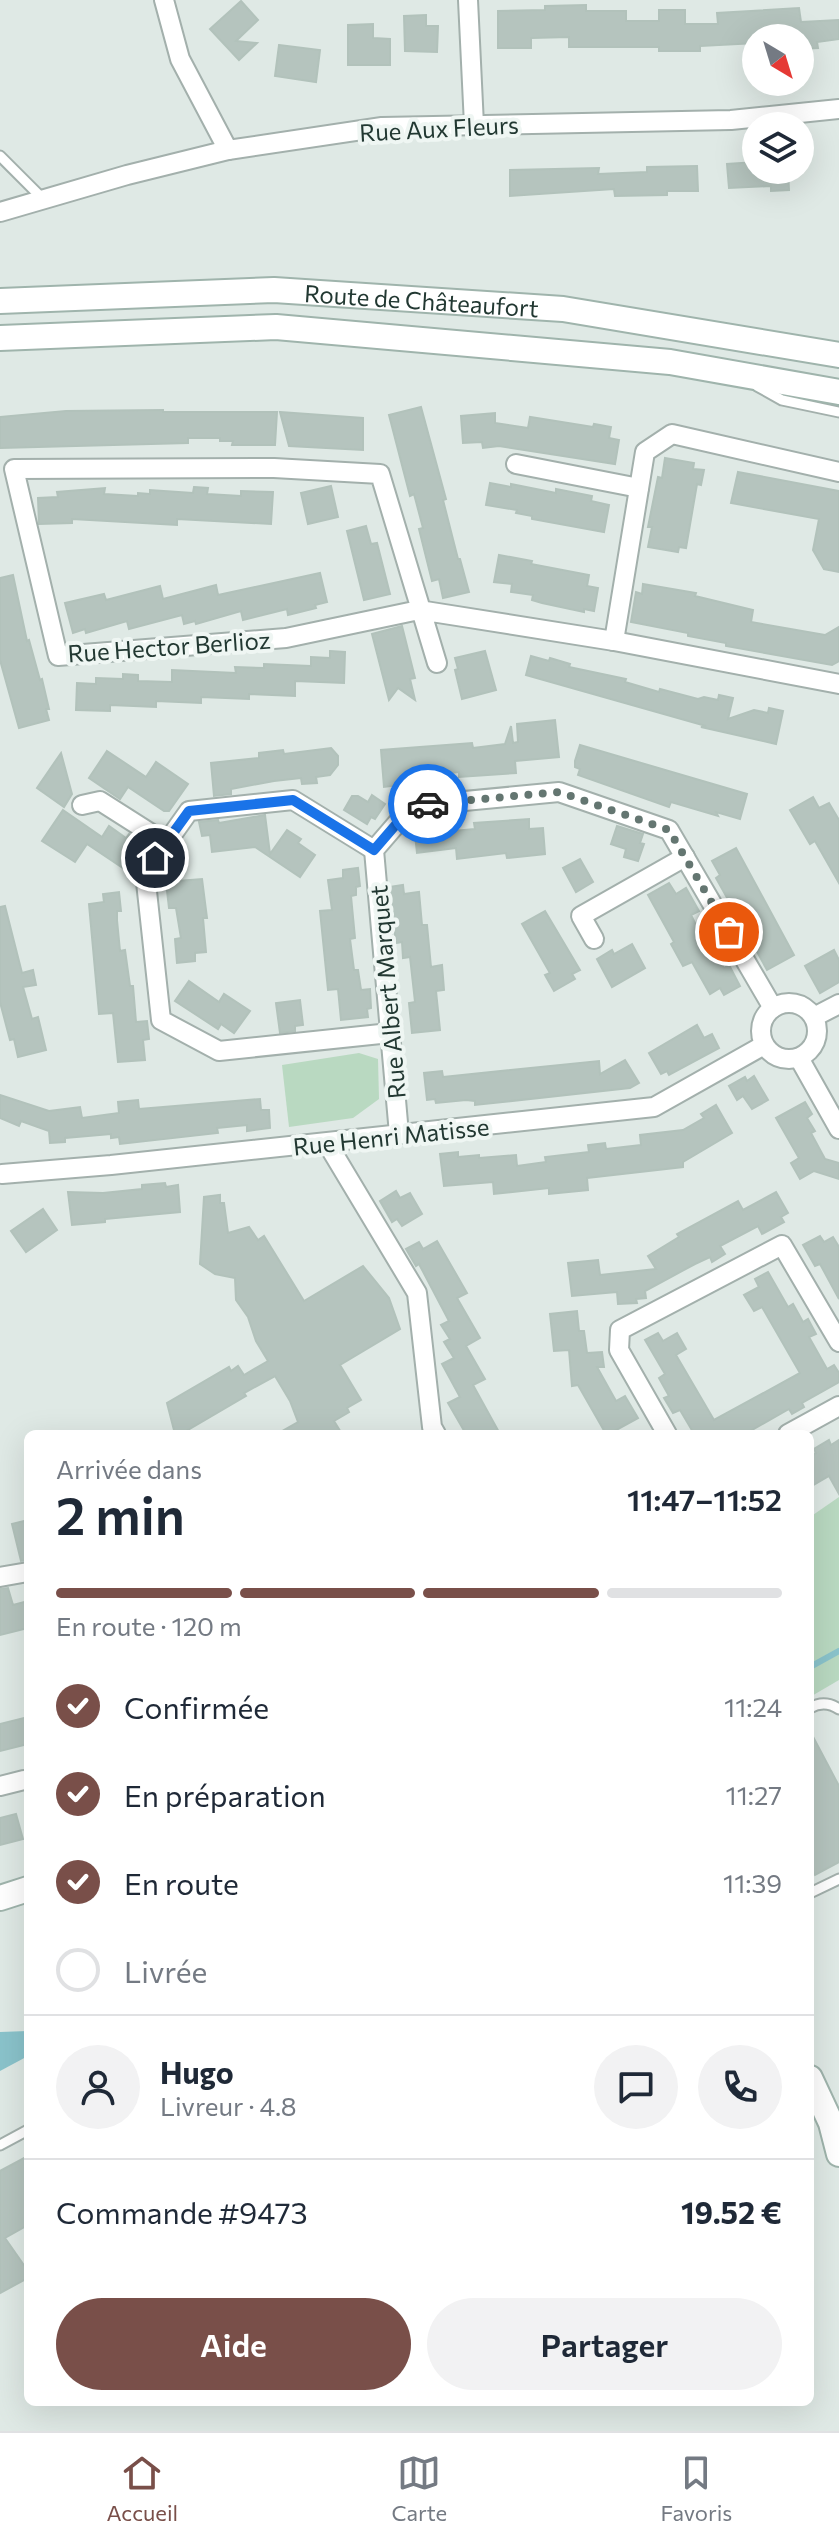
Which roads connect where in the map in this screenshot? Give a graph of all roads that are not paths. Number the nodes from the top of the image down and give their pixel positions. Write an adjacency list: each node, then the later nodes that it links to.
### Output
1 (164, 0): 5 (street)
2 (468, 0): 4 (street)
3 (839, 109): 4 (street, Rue Aux Fleurs)
4 (474, 125): 5 (street, Rue Aux Fleurs)
5 (228, 150): 7 (street, Rue Aux Fleurs)
6 (0, 156): 7 (lane)
7 (43, 199): 8 (street, Rue Aux Fleurs)
8 (0, 212)
9 (0, 301): 11 (main road, Route de Châteaufort)
10 (0, 338): 12 (main road, Route de Châteaufort)
11 (839, 355)
12 (729, 371): 13 (main road, Route de Châteaufort); 14 (lane)
13 (839, 392)
14 (839, 412)
15 (516, 464): 18 (street)
16 (7, 470): 19 (street, Rue Hector Berlioz); 19 (street, Rue Hector Berlioz)
17 (839, 472): 18 (street)
18 (639, 488): 20 (street)
19 (419, 610): 20 (street, Rue Hector Berlioz); 21 (street, Rue Hector Berlioz)
20 (614, 641): 22 (street, Rue Hector Berlioz)
21 (437, 663)
22 (839, 684)
23 (82, 805): 24 (street)
24 (166, 843): 25 (street); 31 (street)
25 (374, 850): 26 (street, Rue Albert Marquet); 31 (street, Rue Albert Marquet)
26 (685, 857): 27 (street); 29 (street, Rue Albert Marquet)
27 (594, 939)
28 (839, 1004): 30 (street)
29 (773, 1008): 30 (street); 32 (street)
30 (814, 1017): 33 (street)
31 (390, 1033): 35 (street, Rue Albert Marquet)
32 (764, 1045): 33 (street); 35 (street, Rue Henri Matisse)
33 (799, 1058): 34 (street)
34 (839, 1129)
35 (399, 1134): 36 (street, Rue Henri Matisse)
36 (327, 1143): 37 (street, Rue Henri Matisse); 40 (street)
37 (1, 1177)
38 (839, 1342): 41 (street)
39 (839, 1406): 42 (street)
40 (434, 1430)
41 (665, 1430)
42 (795, 1430)
43 (24, 1573): 44 (street)
44 (0, 1577)
45 (814, 1706): 46 (lane)
46 (839, 1709)
47 (24, 1780): 48 (street)
48 (0, 1786)
49 (839, 1879): 51 (lane)
50 (24, 1890): 52 (main road)
51 (814, 1891)
52 (0, 1898)
53 (814, 2087): 56 (main road)
54 (24, 2132): 55 (lane)
55 (0, 2145)
56 (839, 2154)

